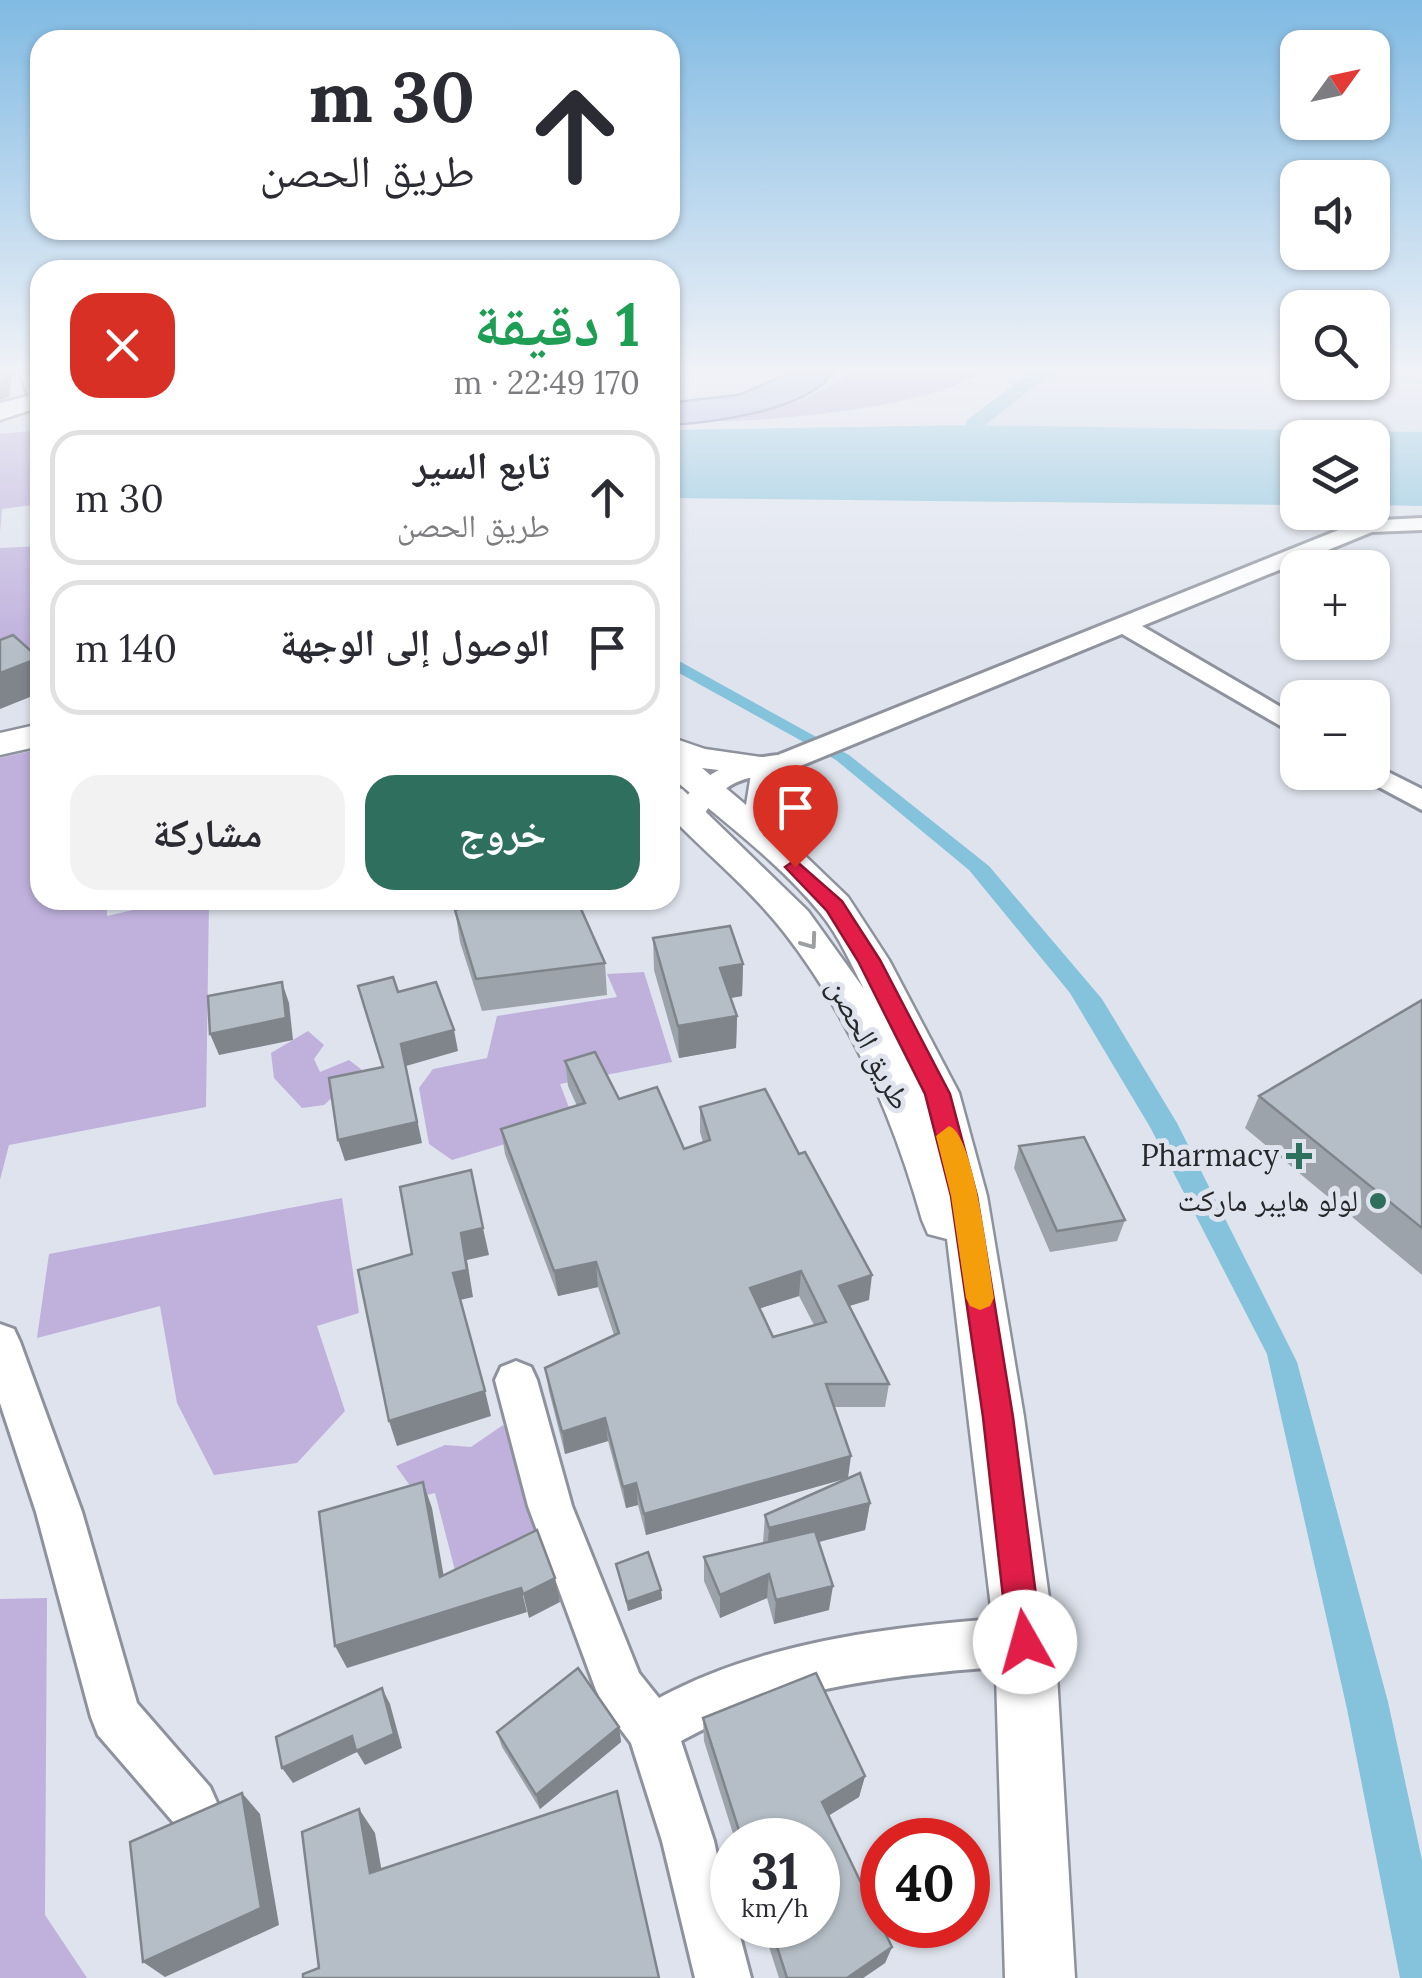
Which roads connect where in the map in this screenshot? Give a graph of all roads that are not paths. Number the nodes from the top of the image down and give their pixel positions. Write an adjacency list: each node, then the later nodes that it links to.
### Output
1 (1422, 524): 2 (street)
2 (1122, 624): 3 (street); 7 (street)
3 (1280, 717)
4 (30, 737): 5 (main road)
5 (0, 744)
6 (680, 751): 7 (street)
7 (777, 766): 9 (street); 11 (street)
8 (1390, 782): 10 (street)
9 (692, 796): 11 (street, طريق الحصن); 14 (street, طريق الحصن, one-way to 14)
10 (1422, 801)
11 (835, 906): 14 (street, طريق الحصن)
12 (0, 1342): 17 (street)
13 (516, 1380): 16 (street)
14 (998, 1417): 15 (street)
15 (1025, 1642): 16 (street); 19 (street)
16 (652, 1729): 18 (street)
17 (192, 1805)
18 (723, 1978)
19 (1040, 1978)

